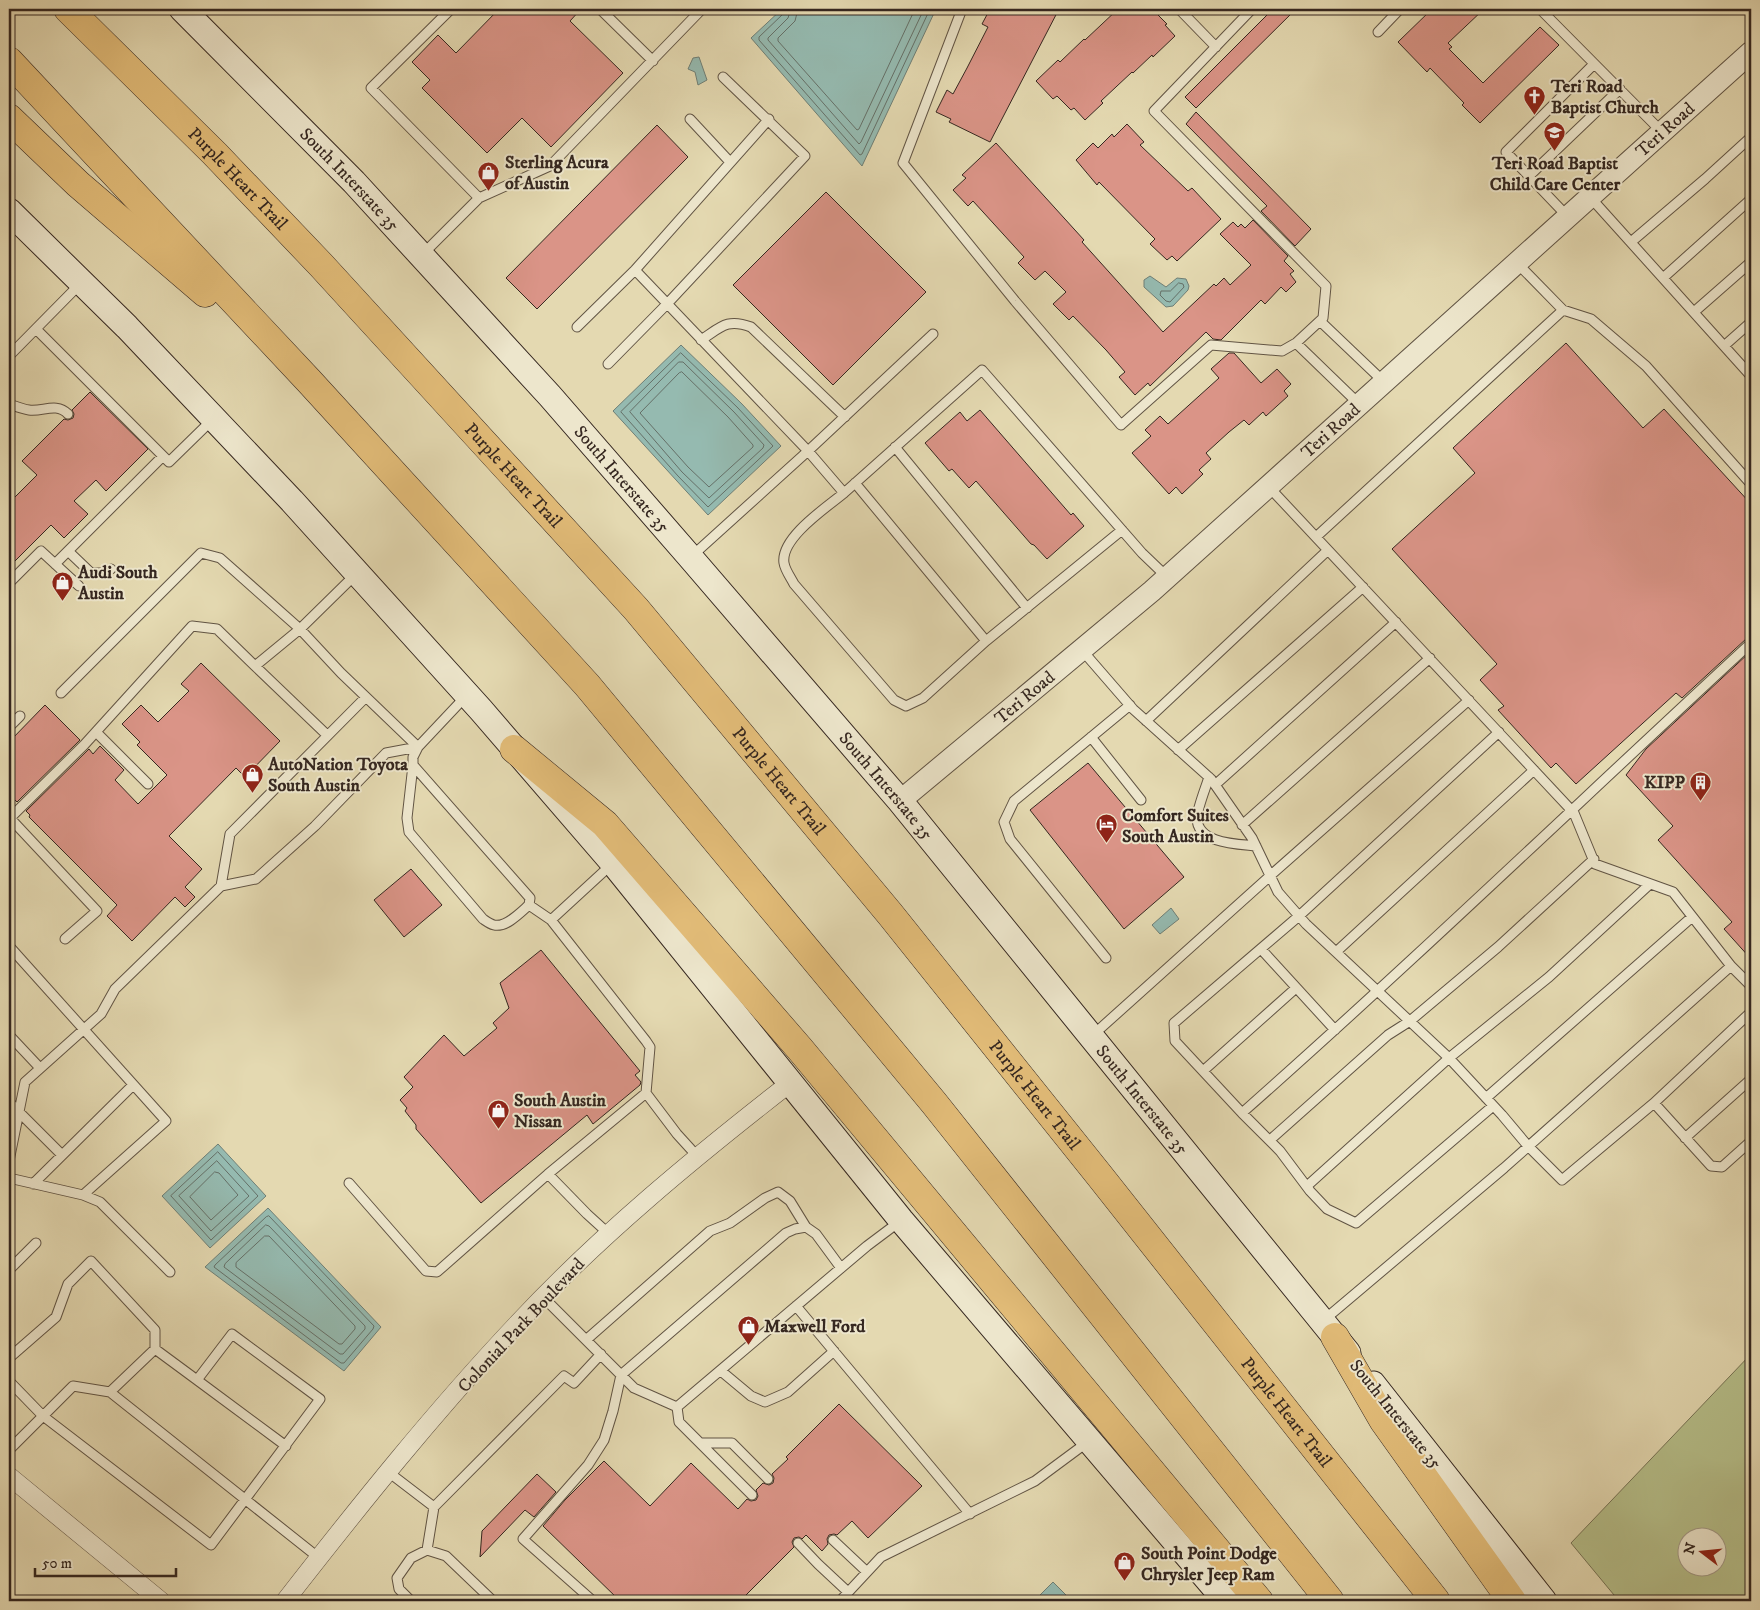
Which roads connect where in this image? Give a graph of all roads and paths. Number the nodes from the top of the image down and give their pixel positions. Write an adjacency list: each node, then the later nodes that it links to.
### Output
1 (68, 9): 210 (highway, Purple Heart Trail)
2 (182, 9): 32 (main road, South Interstate 35)
3 (451, 9): 27 (lane)
4 (600, 9): 15 (lane)
5 (702, 9): 15 (lane)
6 (962, 9): 47 (lane)
7 (1179, 9): 12 (lane)
8 (1252, 9): 12 (lane)
9 (1400, 9): 11 (lane)
10 (1540, 9): 16 (lane)
11 (1378, 32)
12 (1216, 47): 41 (lane)
13 (1751, 52): 22 (street, Teri Road)
14 (9, 61): 52 (highway)
15 (653, 61): 27 (lane)
16 (1594, 64): 18 (lane); 25 (lane)
17 (723, 77): 21 (lane)
18 (1620, 89): 22 (lane); 25 (lane)
19 (9, 118): 52 (highway)
20 (690, 119): 24 (lane)
21 (769, 120): 24 (lane); 38 (lane)
22 (1662, 132): 26 (street, Teri Road)
23 (1751, 137): 31 (lane)
24 (730, 162): 35 (lane)
25 (1529, 176): 30 (lane)
26 (1590, 197): 30 (street, Teri Road); 31 (lane)
27 (479, 198): 32 (lane)
28 (1751, 199): 36 (lane)
29 (9, 211): 37 (main road)
30 (1568, 217): 34 (street, Teri Road)
31 (1631, 242): 36 (lane)
32 (422, 255): 70 (main road, South Interstate 35)
33 (1751, 262): 40 (lane)
34 (1517, 263): 39 (lane); 53 (street, Teri Road)
35 (635, 270): 38 (lane); 43 (lane)
36 (1663, 278): 40 (lane)
37 (82, 283): 44 (lane); 58 (main road)
38 (667, 304): 46 (lane); 50 (lane)
39 (1563, 310): 63 (lane); 67 (lane)
40 (1694, 312): 48 (lane)
41 (1320, 321): 47 (lane); 53 (lane)
42 (1751, 322): 48 (lane)
43 (576, 326)
44 (36, 329): 49 (lane); 61 (lane)
45 (933, 334): 57 (lane)
46 (701, 340): 57 (lane); 60 (lane)
47 (1296, 344): 55 (lane)
48 (1724, 346): 51 (lane)
49 (9, 356)
50 (608, 364)
51 (1751, 376)
52 (308, 381): 209 (highway)
53 (1384, 382): 55 (street, Teri Road)
54 (9, 404): 56 (lane)
55 (1359, 404): 64 (street, Teri Road)
56 (68, 414)
57 (845, 417): 60 (lane)
58 (214, 418): 61 (lane); 73 (main road)
59 (895, 447): 62 (lane); 66 (lane); 78 (lane)
60 (808, 451): 65 (lane); 70 (lane)
61 (163, 456): 68 (lane)
62 (855, 483): 65 (lane); 81 (lane)
63 (1751, 484)
64 (1268, 486): 67 (lane); 74 (street, Teri Road)
65 (844, 492): 81 (lane)
66 (1122, 530): 74 (lane); 78 (lane)
67 (1316, 537): 69 (lane)
68 (68, 550): 71 (lane); 72 (lane)
69 (1328, 550): 77 (lane); 92 (lane)
70 (690, 558): 107 (main road, South Interstate 35)
71 (55, 564): 75 (lane); 76 (lane)
72 (111, 569)
73 (357, 573): 80 (lane); 87 (main road)
74 (1166, 577): 83 (street, Teri Road)
75 (9, 584)
76 (79, 586)
77 (1363, 587): 79 (lane); 100 (lane)
78 (1027, 608): 81 (lane)
79 (1396, 622): 84 (lane); 105 (lane)
80 (300, 629): 85 (lane); 86 (lane); 88 (lane)
81 (986, 641)
82 (1751, 643): 108 (lane)
83 (1081, 649): 90 (lane); 107 (street, Teri Road)
84 (1430, 658): 89 (lane); 110 (lane)
85 (255, 666): 94 (lane); 96 (lane)
86 (62, 693)
87 (467, 695): 98 (lane); 99 (main road)
88 (366, 697): 96 (lane); 98 (lane)
89 (1469, 700): 95 (lane); 114 (lane)
90 (1130, 705): 92 (lane); 97 (lane)
91 (20, 716): 93 (lane)
92 (1146, 720): 100 (lane)
93 (9, 727)
94 (96, 732): 104 (lane); 109 (lane)
95 (1499, 732): 102 (lane); 118 (lane)
96 (328, 735): 116 (lane)
97 (1091, 737): 106 (lane); 125 (lane)
98 (418, 747): 101 (lane); 116 (lane)
99 (514, 750): 113 (main road); 208 (highway)
100 (1178, 750): 103 (lane)
101 (413, 765): 117 (lane); 117 (lane)
102 (1534, 770): 108 (lane); 124 (lane)
103 (1209, 777): 105 (lane); 111 (lane)
104 (148, 784)
105 (1215, 785): 110 (lane)
106 (1141, 800)
107 (900, 801): 135 (main road, South Interstate 35)
108 (1571, 809): 112 (lane); 129 (lane)
109 (9, 818): 121 (lane)
110 (1242, 825): 111 (lane)
111 (1256, 846): 114 (lane)
112 (1594, 859): 115 (lane); 131 (lane)
113 (613, 863): 120 (lane); 140 (main road)
114 (1270, 875): 118 (lane); 135 (lane)
115 (1650, 884): 119 (lane); 136 (lane)
116 (221, 886): 132 (lane)
117 (529, 905): 120 (lane)
118 (1300, 916): 123 (lane); 124 (lane)
119 (1692, 917): 126 (lane); 143 (lane)
120 (551, 920): 142 (lane)
121 (65, 939)
122 (9, 946): 132 (lane)
123 (1261, 949): 128 (lane); 138 (lane)
124 (1336, 952): 129 (lane)
125 (1106, 958)
126 (1731, 966): 127 (lane); 152 (lane)
127 (1751, 986)
128 (1296, 988): 133 (lane); 138 (lane)
129 (1378, 990): 131 (lane); 133 (lane)
130 (1751, 1012): 145 (lane)
131 (1410, 1022): 136 (lane); 150 (lane)
132 (84, 1028): 137 (lane); 141 (lane)
133 (1335, 1030): 148 (lane)
134 (9, 1035): 137 (lane)
135 (1091, 1037): 171 (main road, South Interstate 35)
136 (1449, 1058): 143 (lane); 160 (lane)
137 (40, 1068): 147 (lane)
138 (1203, 1071): 148 (lane)
139 (1751, 1079): 149 (lane)
140 (790, 1083): 154 (street, Colonial Park Boulevard); 162 (main road)
141 (133, 1084): 153 (lane); 161 (lane)
142 (646, 1093): 154 (lane); 156 (lane)
143 (1486, 1098): 146 (lane)
144 (9, 1102): 147 (lane)
145 (1654, 1103): 149 (lane); 152 (lane)
146 (1493, 1106): 152 (lane); 160 (lane)
147 (19, 1113): 153 (lane); 155 (lane)
148 (1242, 1113): 150 (lane)
149 (1685, 1138): 151 (lane)
150 (1270, 1140): 160 (lane)
151 (1751, 1141)
152 (1528, 1146): 171 (lane)
153 (62, 1155): 159 (lane)
154 (697, 1156): 164 (street, Colonial Park Boulevard)
155 (9, 1161)
156 (548, 1174): 158 (lane); 164 (lane)
157 (9, 1178): 159 (lane)
158 (348, 1183)
159 (33, 1184): 161 (lane)
160 (1306, 1186)
161 (83, 1195): 168 (lane)
162 (901, 1220): 166 (lane); 184 (main road)
163 (806, 1227): 166 (lane); 172 (lane); 178 (lane)
164 (609, 1234): 169 (street, Colonial Park Boulevard)
165 (36, 1243): 167 (lane)
166 (841, 1268): 170 (lane)
167 (9, 1270)
168 (170, 1272)
169 (544, 1298): 172 (lane); 188 (street, Colonial Park Boulevard)
170 (796, 1306): 174 (lane); 177 (lane)
171 (1328, 1329): 211 (highway); 212 (main road, South Interstate 35)
172 (586, 1340): 175 (lane)
173 (155, 1349): 176 (lane); 179 (lane); 181 (lane)
174 (834, 1351): 177 (lane); 194 (lane)
175 (601, 1354): 178 (lane); 193 (lane)
176 (9, 1358)
177 (721, 1371): 182 (lane)
178 (621, 1375): 182 (lane); 205 (lane)
179 (197, 1380): 186 (lane); 186 (lane)
180 (9, 1381): 183 (lane)
181 (110, 1392): 183 (lane); 192 (lane)
182 (677, 1408): 185 (lane)
183 (43, 1416): 187 (lane); 192 (lane)
184 (1090, 1441): 194 (lane); 207 (main road)
185 (700, 1443): 190 (lane); 191 (lane)
186 (286, 1446): 192 (lane)
187 (9, 1450)
188 (387, 1471): 193 (lane); 198 (street, Colonial Park Boulevard)
189 (9, 1476): 201 (street)
190 (768, 1479)
191 (752, 1495)
192 (246, 1500): 198 (lane)
193 (434, 1507): 197 (lane)
194 (970, 1514): 199 (lane)
195 (833, 1540): 199 (lane)
196 (798, 1543): 200 (lane)
197 (427, 1550): 203 (lane); 204 (lane)
198 (319, 1558): 202 (street, Colonial Park Boulevard)
199 (867, 1572): 200 (lane)
200 (848, 1592): 206 (lane)
201 (161, 1601)
202 (285, 1601)
203 (411, 1601)
204 (493, 1601)
205 (593, 1601)
206 (840, 1601)
207 (1226, 1601)
208 (1259, 1601)
209 (1330, 1601)
210 (1436, 1601)
211 (1512, 1601)
212 (1544, 1601)

